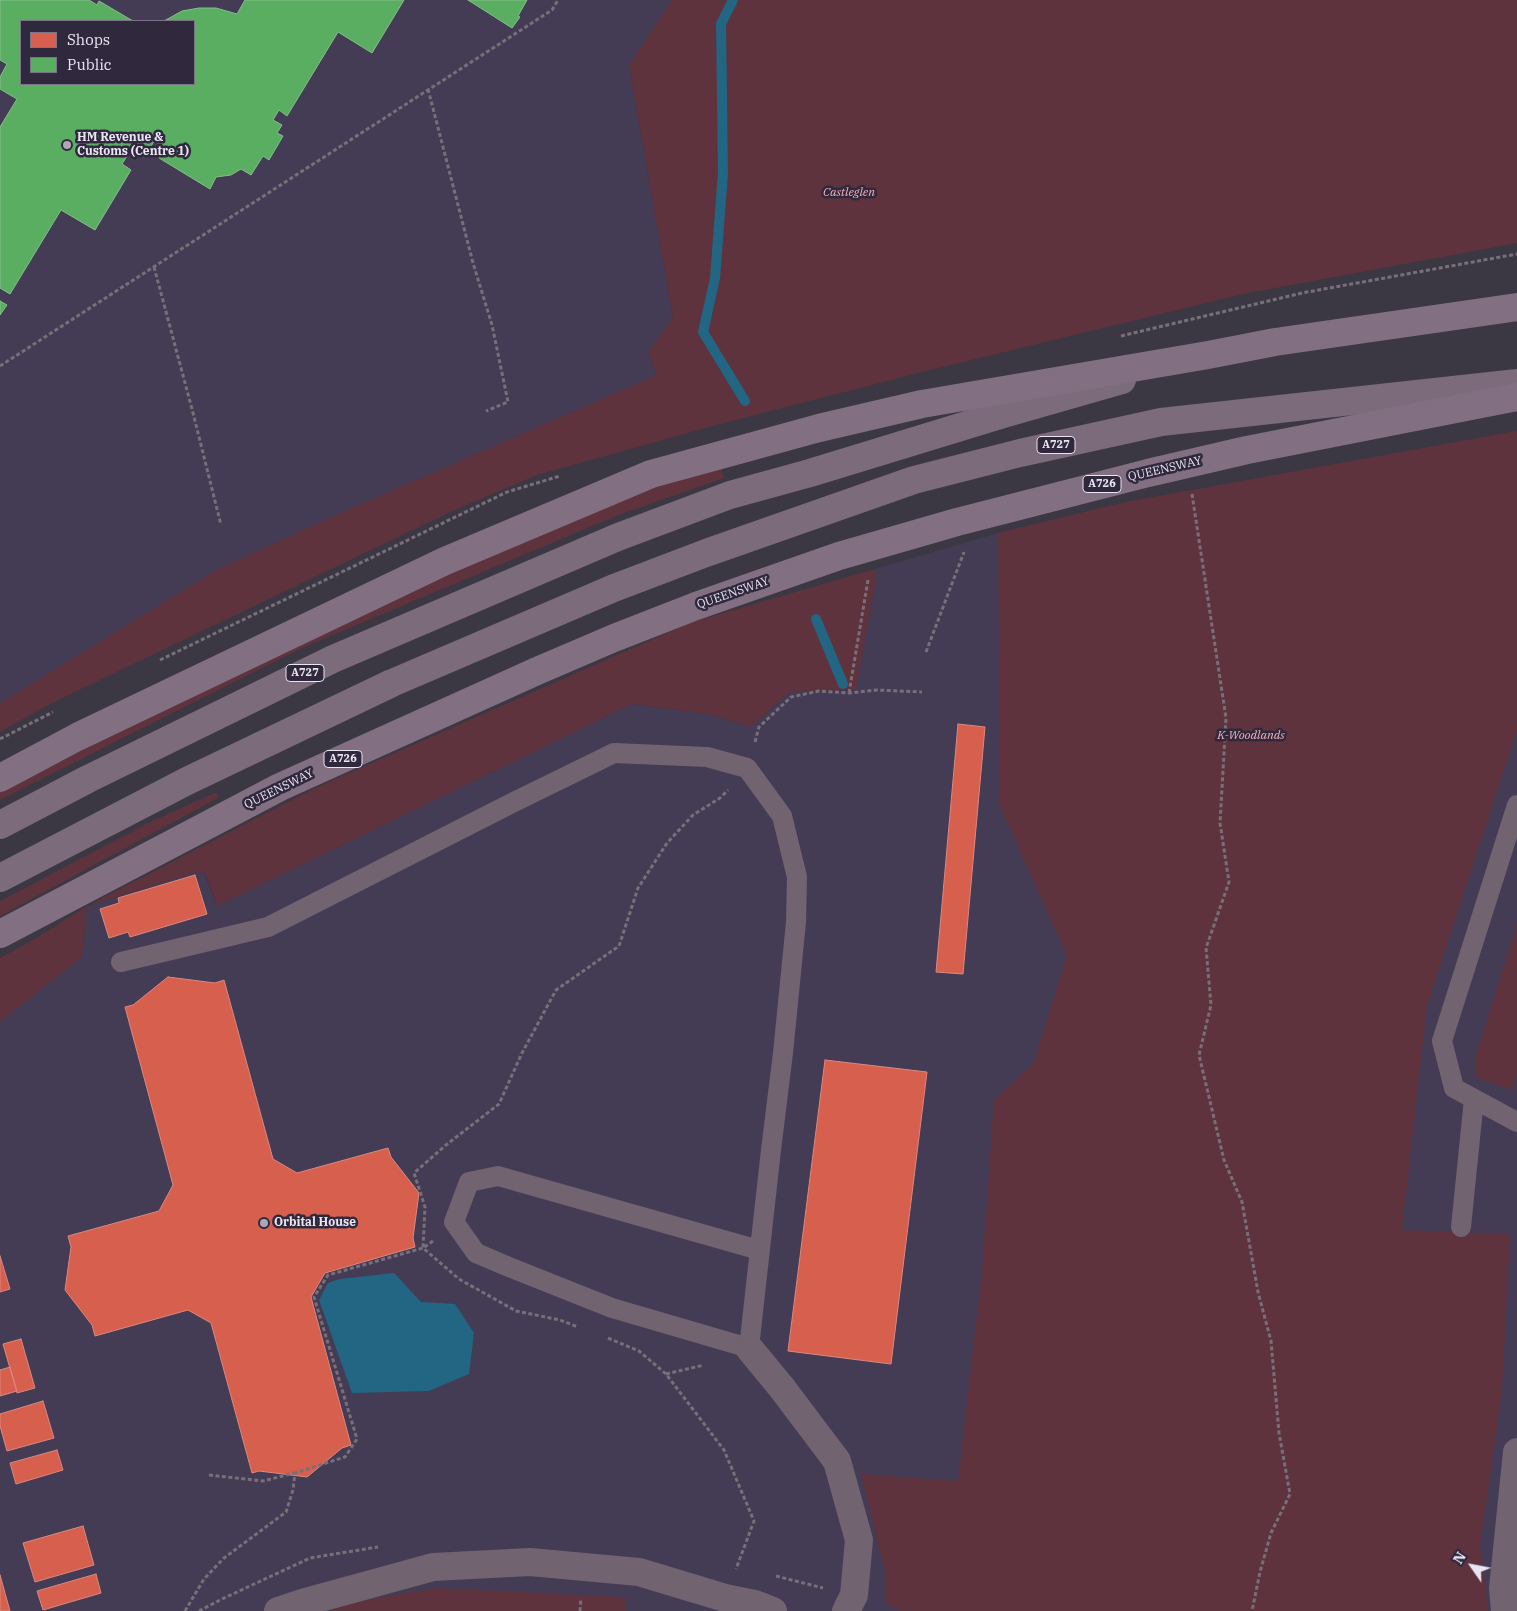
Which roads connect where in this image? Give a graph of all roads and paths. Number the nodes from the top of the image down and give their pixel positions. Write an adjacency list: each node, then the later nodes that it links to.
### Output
1 (558, 0): 2 (path)
2 (428, 89): 3 (path); 9 (path)
3 (154, 267): 6 (path); 11 (path)
4 (1517, 307): 5 (highway)
5 (1208, 355): 18 (highway); 20 (main road, A727)
6 (0, 366)
7 (1517, 383): 21 (main road, A727)
8 (1517, 397): 22 (highway, QUEENSWAY / A726)
9 (486, 411)
10 (1191, 490): 44 (path)
11 (221, 525)
12 (967, 544): 14 (path)
13 (869, 575): 16 (path)
14 (926, 652)
15 (922, 692): 16 (path)
16 (848, 693): 17 (path)
17 (746, 768): 23 (lane); 28 (path); 29 (lane)
18 (0, 778)
19 (1517, 806): 24 (lane)
20 (0, 825)
21 (0, 878)
22 (0, 934)
23 (121, 962)
24 (1474, 1099): 25 (lane); 27 (lane)
25 (1517, 1122)
26 (454, 1222): 28 (path); 29 (lane); 32 (lane)
27 (1461, 1227)
28 (423, 1248): 30 (path); 34 (path)
29 (759, 1250): 32 (lane)
30 (584, 1329)
31 (600, 1335): 36 (path)
32 (749, 1348): 40 (street)
33 (1517, 1452): 45 (street)
34 (295, 1473): 35 (path); 41 (path)
35 (209, 1475)
36 (737, 1566): 37 (path); 39 (path)
37 (746, 1569)
38 (773, 1575): 40 (path)
39 (725, 1598): 42 (street); 43 (street)
40 (850, 1603)
41 (185, 1611)
42 (278, 1611)
43 (773, 1611)
44 (1252, 1611)
45 (1505, 1611)

